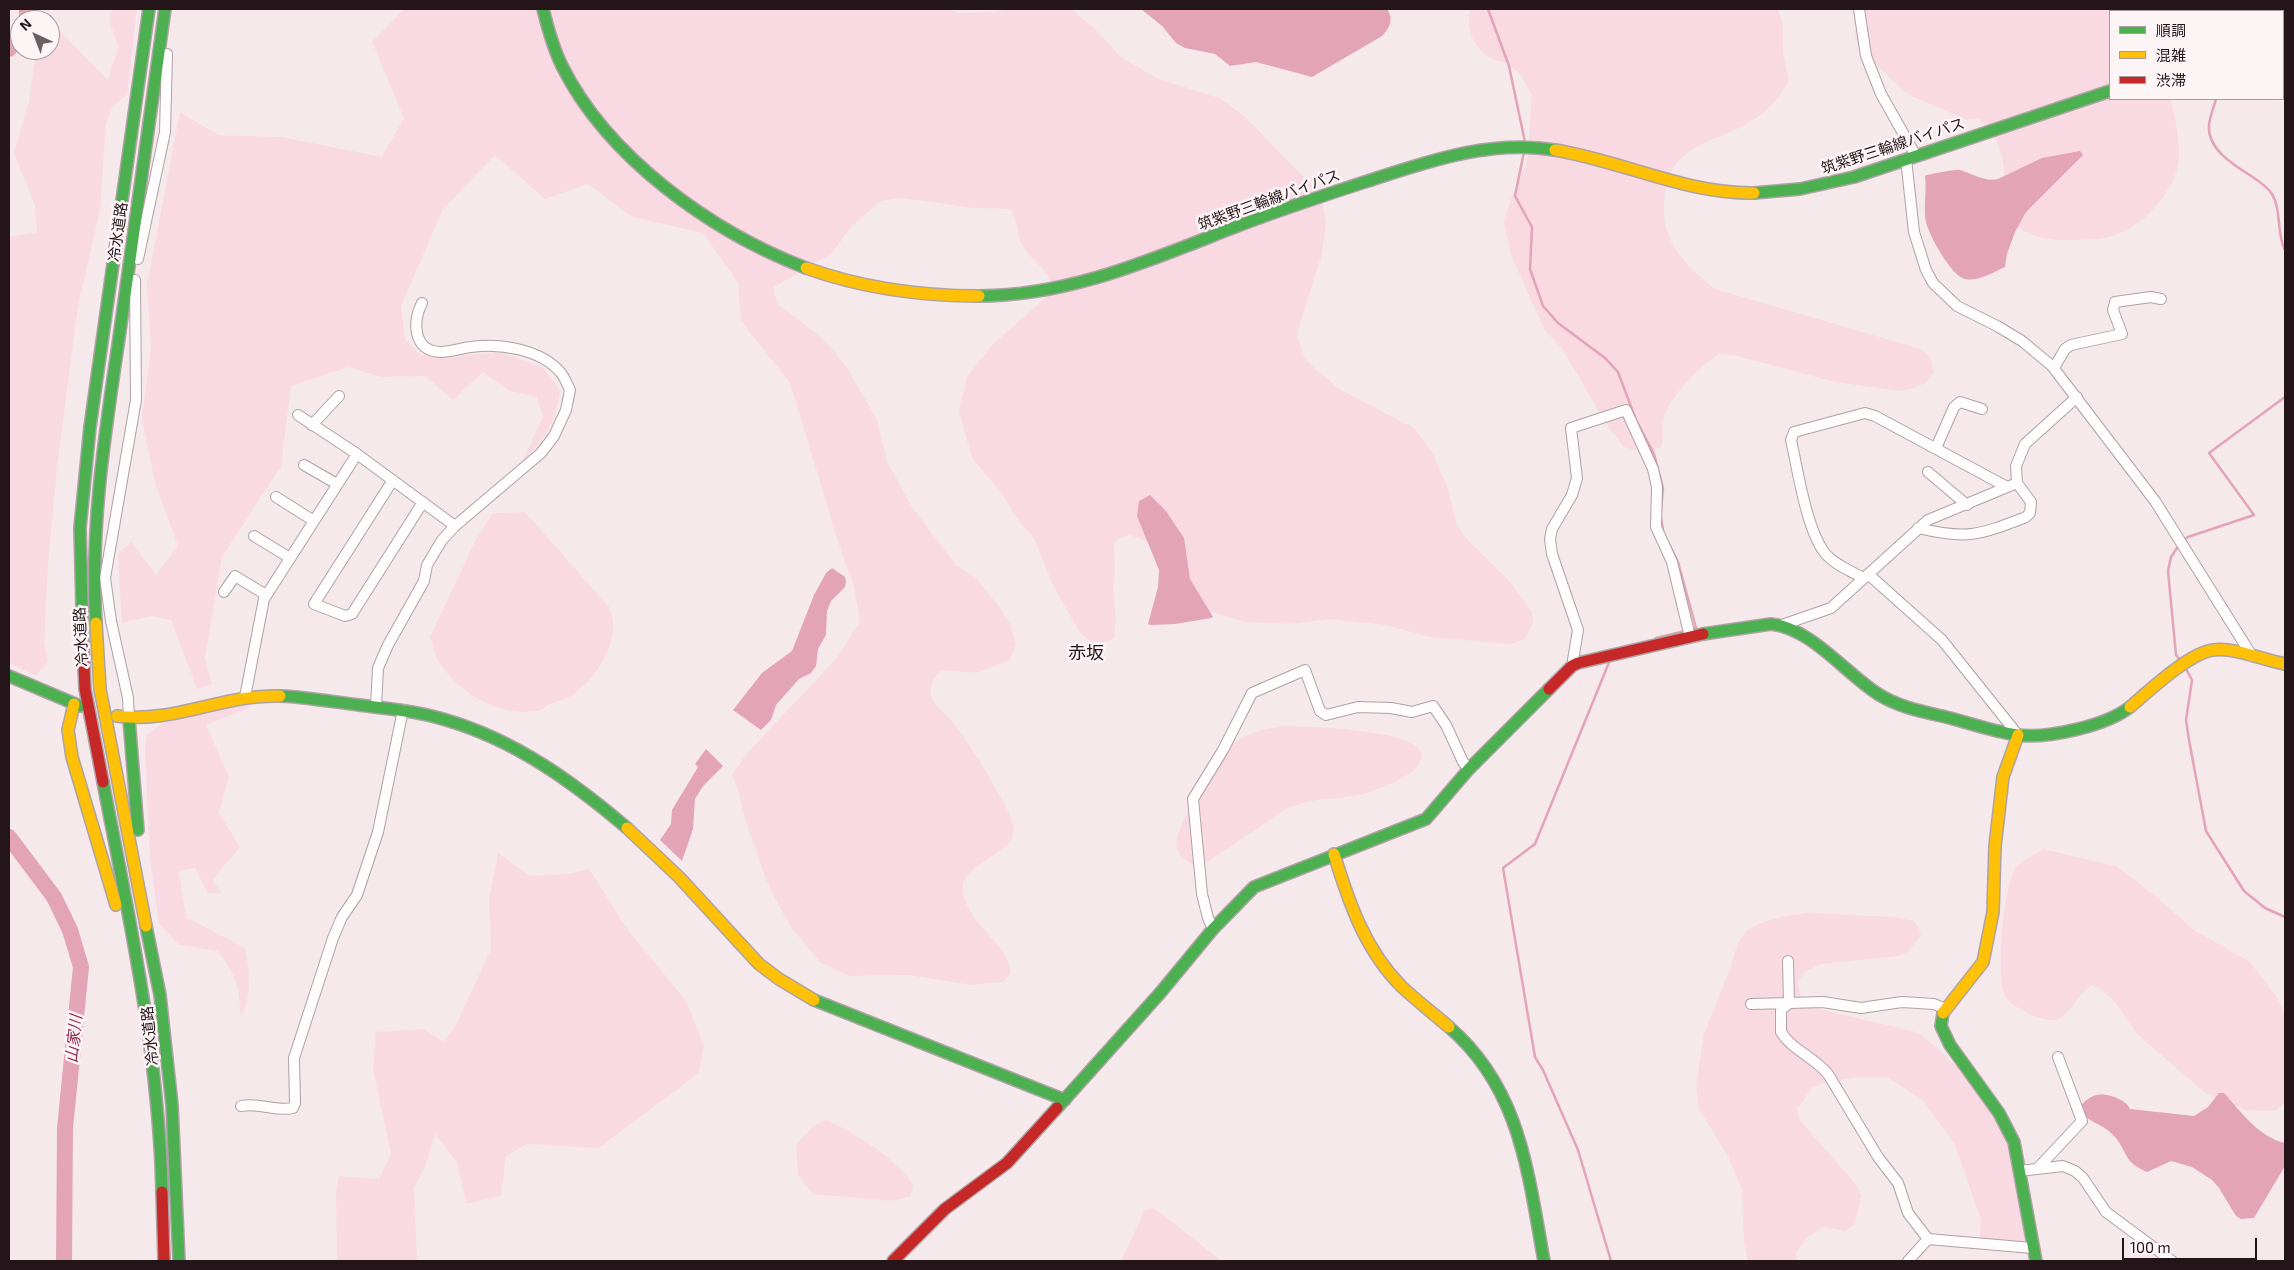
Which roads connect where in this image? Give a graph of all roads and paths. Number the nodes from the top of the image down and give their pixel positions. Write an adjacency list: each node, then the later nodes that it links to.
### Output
1 (149, 9): 52 (main road, 冷水道路)
2 (165, 9): 50 (main road, 冷水道路)
3 (173, 9): 45 (street)
4 (543, 9): 7 (main road, 筑紫野三輪線バイパス)
5 (1858, 9): 7 (street)
6 (2109, 91): 7 (main road, 筑紫野三輪線バイパス)
7 (1911, 157): 10 (street)
8 (2161, 299): 10 (street)
9 (422, 303): 28 (street)
10 (2054, 368): 12 (street)
11 (339, 396): 15 (street)
12 (2077, 397): 21 (street); 37 (street)
13 (1982, 409): 16 (street)
14 (298, 415): 15 (street)
15 (312, 425): 17 (street)
16 (1936, 448): 23 (street); 32 (street)
17 (357, 454): 20 (street); 22 (street)
18 (304, 465): 22 (street)
19 (1928, 472): 26 (street)
20 (393, 480): 25 (street); 25 (street)
21 (2017, 482): 23 (street); 29 (street)
22 (337, 484): 27 (street)
23 (2006, 488): 26 (street)
24 (276, 497): 27 (street)
25 (423, 502): 28 (street)
26 (1967, 505): 29 (street)
27 (314, 521): 31 (street)
28 (455, 526): 42 (street)
29 (1918, 528): 32 (street)
30 (254, 536): 31 (street)
31 (290, 558): 34 (street)
32 (1865, 576): 35 (street); 46 (street)
33 (224, 592): 34 (street)
34 (266, 595): 41 (street)
35 (1782, 624): 36 (main road); 46 (main road)
36 (1690, 637): 39 (main road); 39 (street)
37 (2252, 656): 38 (main road); 46 (main road)
38 (2285, 664)
39 (1572, 666): 47 (main road)
40 (9, 676): 52 (main road)
41 (245, 697): 42 (main road); 45 (main road)
42 (376, 707): 43 (main road)
43 (403, 710): 57 (main road); 58 (street)
44 (117, 716): 45 (main road)
45 (129, 719): 50 (main road)
46 (2018, 735): 55 (main road)
47 (1469, 769): 48 (main road); 49 (street)
48 (1334, 854): 49 (main road); 66 (main road)
49 (1213, 929): 57 (main road)
50 (152, 951): 64 (main road, 冷水道路)
51 (1788, 961): 53 (street)
52 (142, 995): 63 (main road, 冷水道路)
53 (1789, 1003): 54 (street); 55 (street); 61 (street)
54 (1751, 1004)
55 (1946, 1009): 60 (main road)
56 (2058, 1058): 59 (street)
57 (1065, 1100): 65 (main road)
58 (241, 1106)
59 (2037, 1168): 60 (street); 69 (street)
60 (2019, 1171): 62 (main road)
61 (1928, 1238): 62 (street); 67 (street)
62 (2032, 1248): 68 (main road)
63 (164, 1261)
64 (179, 1261)
65 (893, 1261)
66 (1544, 1261)
67 (1908, 1261)
68 (2036, 1261)
69 (2172, 1261)

